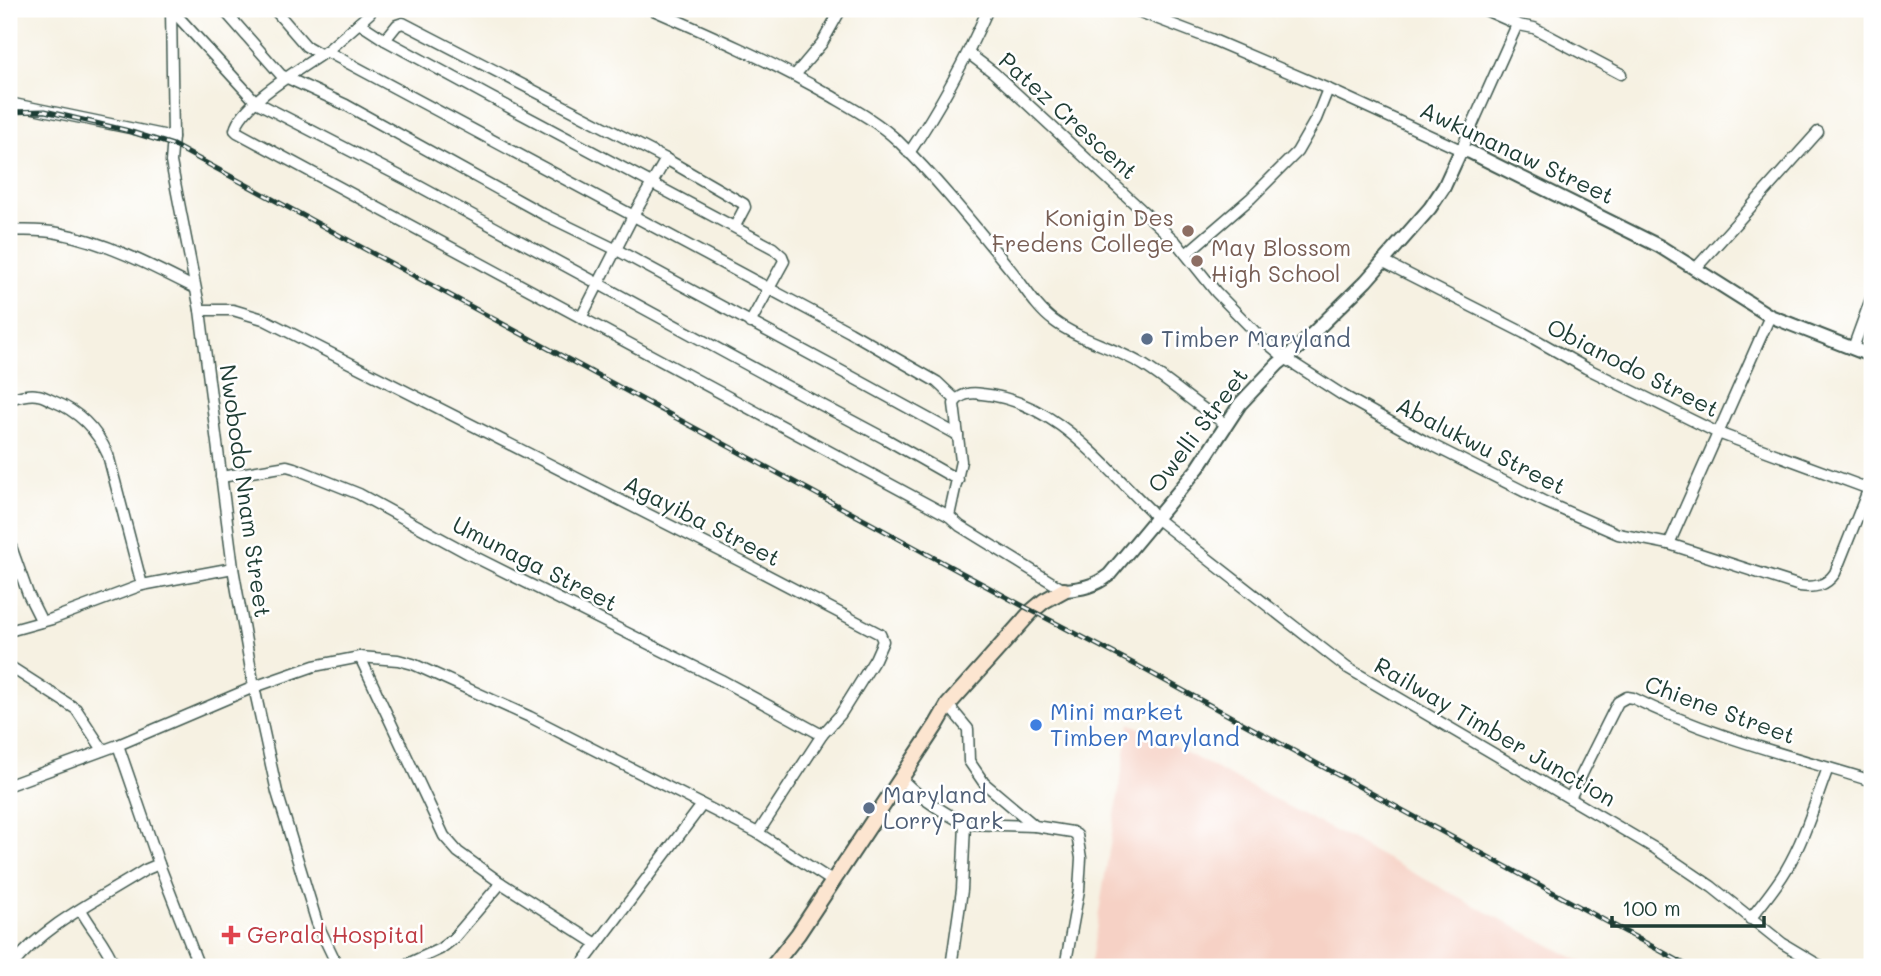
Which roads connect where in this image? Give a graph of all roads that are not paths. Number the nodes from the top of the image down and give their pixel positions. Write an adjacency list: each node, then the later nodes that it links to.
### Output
1 (171, 9): 19 (street); 22 (street, Nwobodo Nnam Street)
2 (223, 9): 17 (street)
3 (274, 9): 13 (street)
4 (651, 9): 15 (street)
5 (841, 9): 15 (street)
6 (988, 9): 14 (street)
7 (1132, 9): 18 (street, Awkunanaw Street)
8 (1483, 9): 11 (street)
9 (370, 13): 10 (street)
10 (359, 23): 12 (street); 13 (street)
11 (1519, 25): 16 (street); 23 (street)
12 (385, 40): 25 (street); 26 (street)
13 (323, 53): 17 (street); 27 (street)
14 (968, 53): 24 (street); 31 (street, Patez Crescent)
15 (795, 75): 24 (street)
16 (1621, 75)
17 (285, 77): 19 (street); 30 (street)
18 (1328, 89): 23 (street, Awkunanaw Street); 31 (street)
19 (256, 102): 34 (street); 40 (street)
20 (9, 103): 22 (street)
21 (1818, 132): 33 (street)
22 (173, 137): 35 (street, Nwobodo Nnam Street)
23 (1461, 150): 32 (street, Owelli Street); 33 (street, Awkunanaw Street)
24 (909, 153): 47 (street)
25 (666, 159): 26 (street); 28 (street)
26 (653, 183): 27 (street); 28 (street)
27 (633, 216): 30 (street); 36 (street)
28 (735, 226): 36 (street)
29 (9, 230): 35 (street)
30 (617, 250): 34 (street); 41 (street)
31 (1186, 254): 44 (street, Patez Crescent)
32 (1384, 262): 44 (street, Owelli Street); 48 (street, Obianodo Street)
33 (1696, 268): 39 (street, Awkunanaw Street)
34 (598, 284): 40 (street); 51 (street)
35 (195, 288): 38 (street, Nwobodo Nnam Street)
36 (769, 289): 41 (street); 46 (street)
37 (1872, 296): 42 (street)
38 (200, 310): 50 (street, Nwobodo Nnam Street); 66 (street, Agayiba Street)
39 (1770, 316): 42 (street, Awkunanaw Street); 48 (street)
40 (581, 318): 53 (street)
41 (750, 323): 49 (street)
42 (1853, 348): 43 (street, Awkunanaw Street)
43 (1872, 356)
44 (1285, 358): 47 (street, Owelli Street); 56 (street, Abalukwu Street)
45 (9, 400): 58 (street)
46 (956, 400): 49 (street); 54 (street, Railway Timber Junction)
47 (1227, 424): 54 (street, Owelli Street)
48 (1718, 433): 52 (street, Obianodo Street); 56 (street)
49 (958, 435): 51 (street)
50 (221, 477): 57 (street, Nwobodo Nnam Street); 66 (street, Umunaga Street)
51 (958, 480): 53 (street)
52 (1870, 489): 56 (street, Abalukwu Street)
53 (949, 516): 59 (street)
54 (1157, 519): 59 (street, Owelli Street); 73 (street, Railway Timber Junction)
55 (9, 541): 60 (street)
56 (1670, 544)
57 (233, 568): 58 (street); 64 (street, Nwobodo Nnam Street)
58 (142, 585): 60 (street)
59 (1064, 590): 65 (main road)
60 (42, 622): 61 (street)
61 (9, 631)
62 (360, 657): 64 (street); 74 (street); 80 (street)
63 (9, 666): 68 (street)
64 (254, 687): 67 (street); 87 (street, Nwobodo Nnam Street)
65 (947, 705): 70 (main road); 76 (street)
66 (822, 735): 77 (street, Agayiba Street)
67 (118, 745): 68 (street); 78 (street)
68 (103, 750): 72 (street)
69 (1828, 768): 71 (street, Chiene Street); 73 (street, Chiene Street); 82 (street)
70 (901, 778): 75 (street); 79 (main road)
71 (1872, 781)
72 (9, 785)
73 (1570, 798): 82 (street, Railway Timber Junction)
74 (702, 805): 77 (street); 83 (street)
75 (965, 824): 76 (street); 91 (street)
76 (1035, 826): 92 (street)
77 (758, 833): 79 (street)
78 (159, 864): 81 (street); 86 (street)
79 (832, 881): 90 (main road)
80 (500, 883): 83 (street); 88 (street)
81 (80, 910): 84 (street); 85 (street)
82 (1750, 919): 93 (street, Railway Timber Junction)
83 (597, 944): 89 (street)
84 (11, 967)
85 (115, 967)
86 (199, 967)
87 (338, 967)
88 (401, 967)
89 (580, 967)
90 (772, 967)
91 (951, 967)
92 (1065, 967)
93 (1822, 967)

